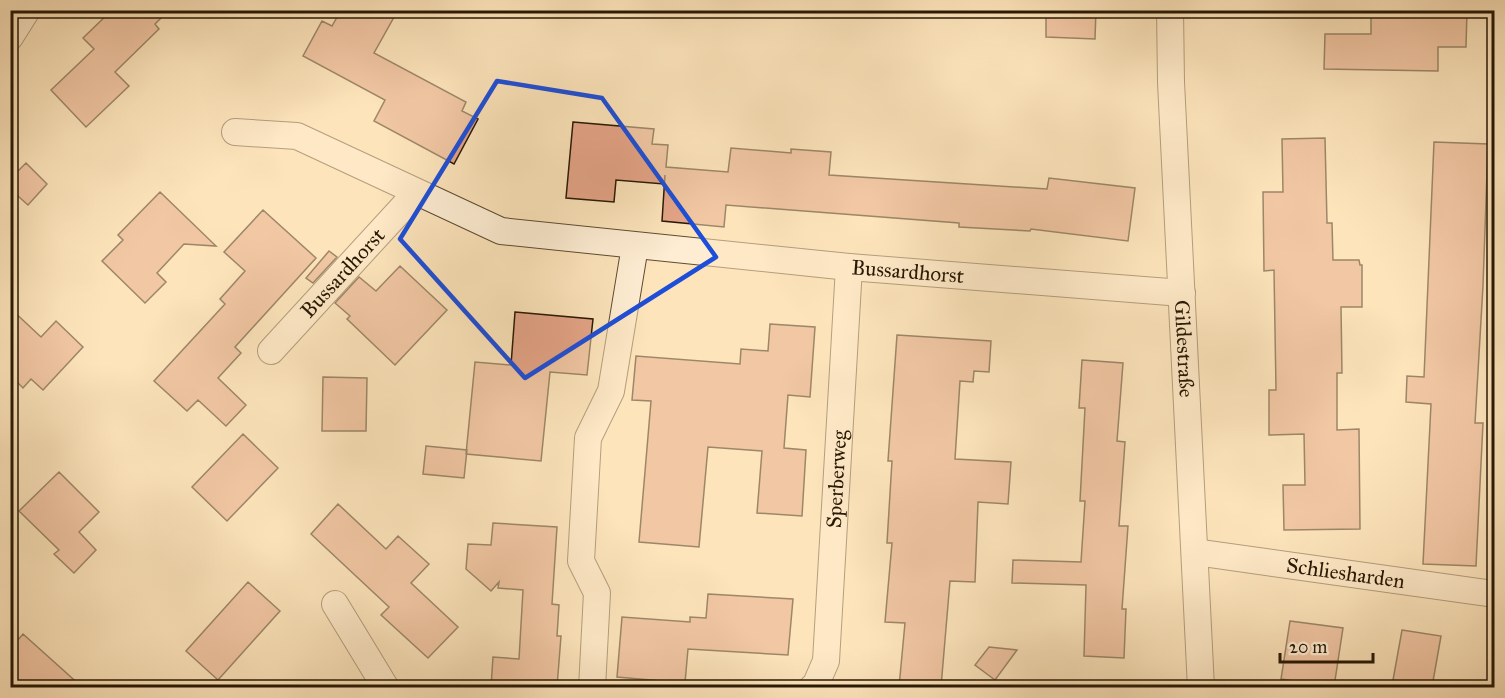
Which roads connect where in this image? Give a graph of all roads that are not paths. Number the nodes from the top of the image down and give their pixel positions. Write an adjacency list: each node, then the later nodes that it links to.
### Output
1 (27, 10): 3 (street)
2 (1170, 10): 8 (street, Gildestraße)
3 (10, 38)
4 (235, 132): 5 (street, Bussardhorst)
5 (416, 193): 6 (street, Bussardhorst); 9 (street, Bussardhorst)
6 (635, 246): 7 (street, Bussardhorst); 14 (street)
7 (849, 267): 8 (street, Bussardhorst); 15 (street, Sperberweg)
8 (1182, 293): 10 (street, Gildestraße)
9 (271, 351)
10 (1195, 552): 11 (street, Schliesharden); 16 (street, Gildestraße)
11 (1494, 594)
12 (335, 604): 13 (street)
13 (386, 687)
14 (592, 687)
15 (812, 687)
16 (1201, 687)

